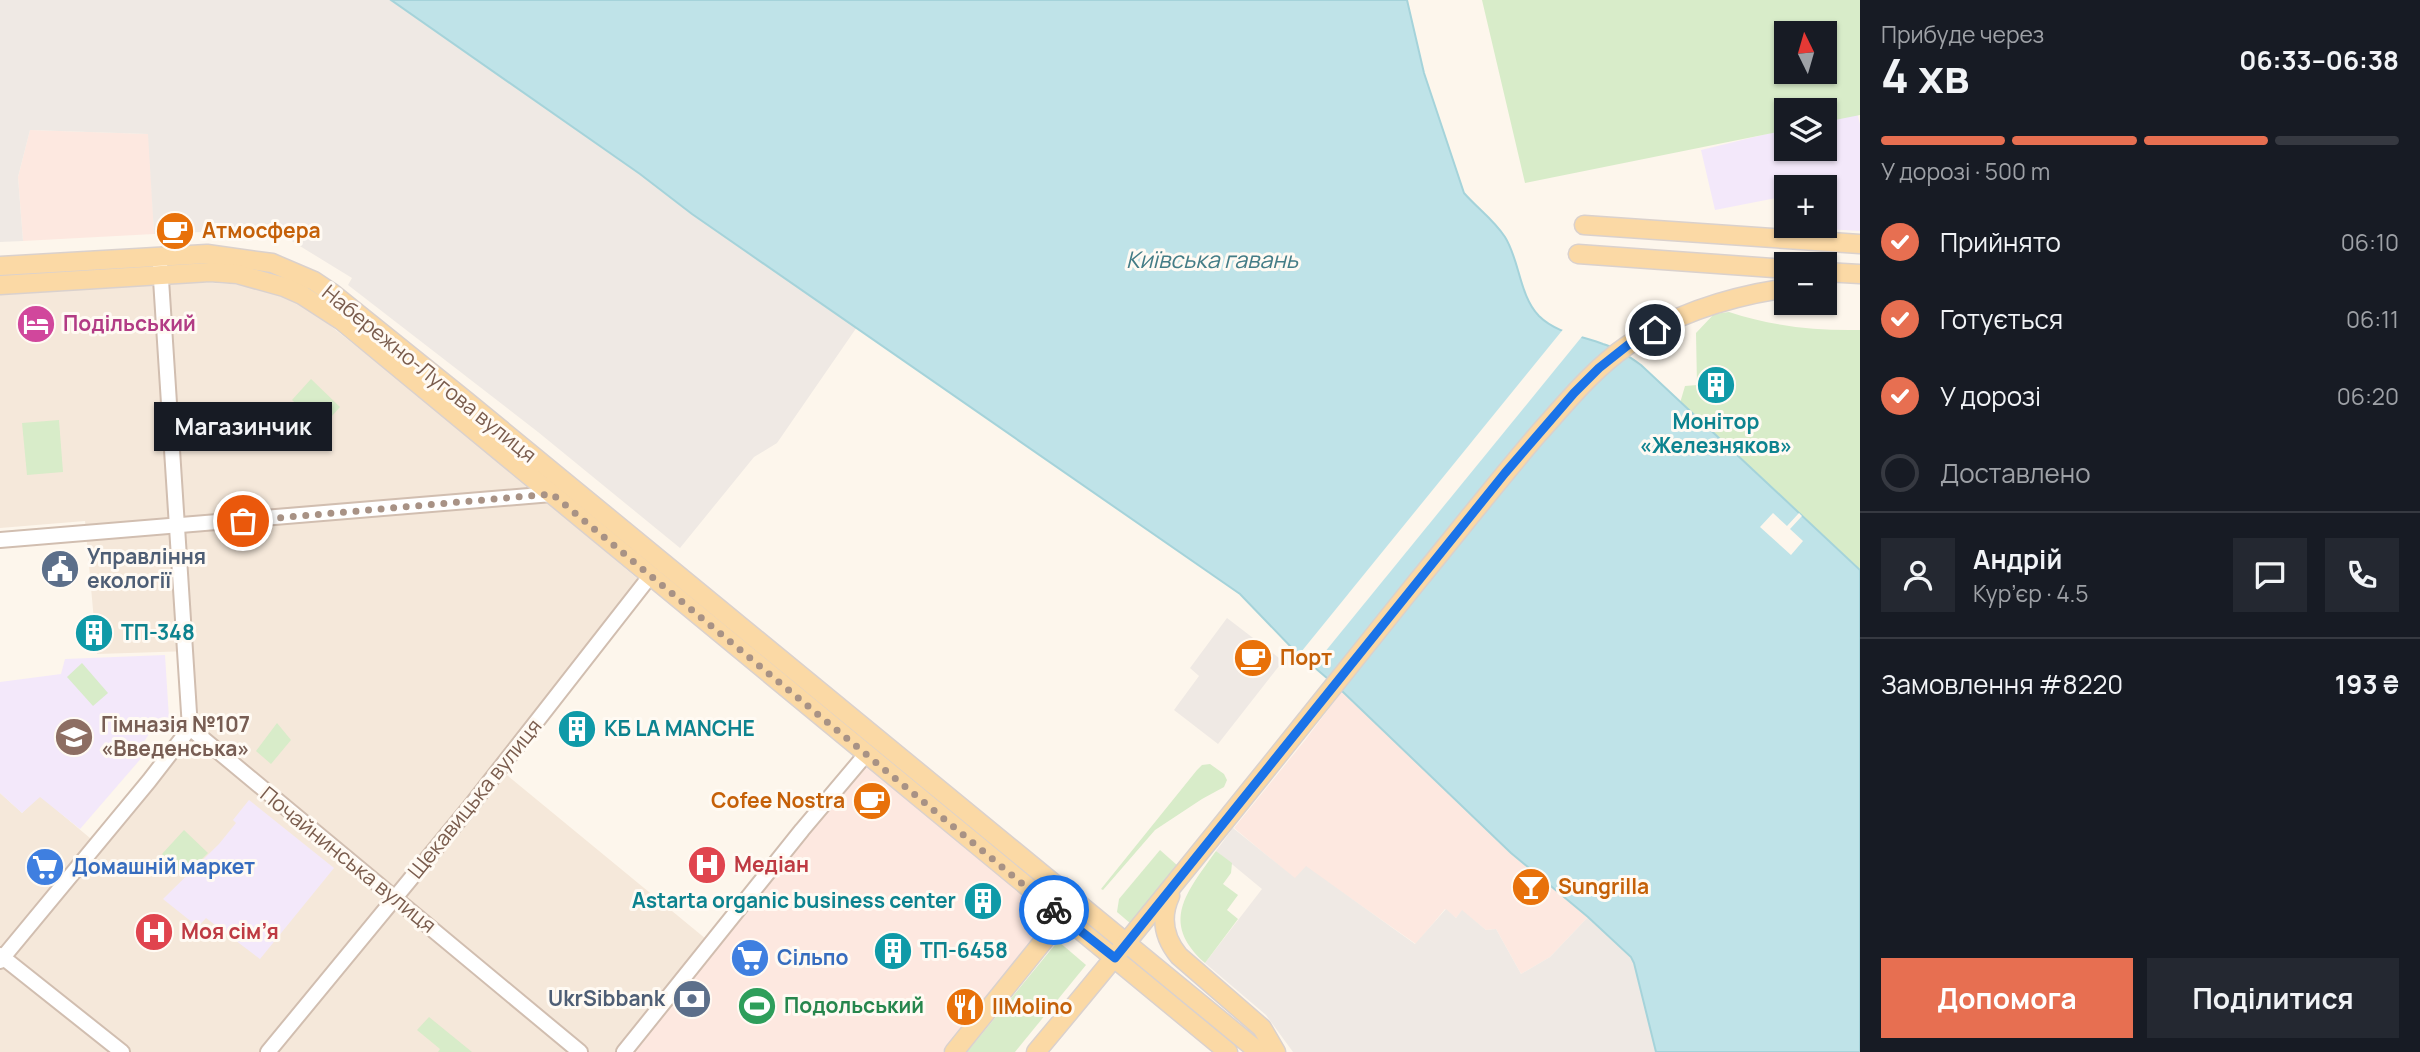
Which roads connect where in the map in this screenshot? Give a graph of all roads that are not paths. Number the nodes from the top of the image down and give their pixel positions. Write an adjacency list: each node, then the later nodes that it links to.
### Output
1 (1584, 225): 2 (main road)
2 (1860, 244)
3 (1578, 254): 6 (main road)
4 (159, 256): 5 (main road, Набережно-Лугова вулиця); 8 (street); 14 (main road, Набережно-Лугова вулиця)
5 (0, 266)
6 (1774, 268)
7 (1837, 273): 9 (main road)
8 (160, 274): 12 (main road, Набережно-Лугова вулиця); 14 (main road, Набережно-Лугова вулиця); 15 (street)
9 (1860, 274)
10 (1860, 280): 11 (main road)
11 (1837, 281)
12 (0, 285)
13 (1774, 291): 20 (main road)
14 (558, 488): 15 (street); 17 (main road); 22 (main road)
15 (176, 527): 16 (street); 18 (street)
16 (0, 540)
17 (651, 575): 19 (main road); 21 (street, Щекавицька вулиця)
18 (190, 728): 21 (street, Почайнинська вулиця); 25 (street)
19 (867, 753): 23 (main road); 30 (street)
20 (1178, 880): 24 (main road); 35 (main road)
21 (396, 898): 28 (street, Щекавицька вулиця); 29 (street, Почайнинська вулиця)
22 (1075, 902): 23 (main road); 24 (main road)
23 (1063, 917): 26 (main road); 31 (main road)
24 (1127, 944): 26 (main road); 34 (main road)
25 (1, 958): 27 (street)
26 (1115, 958): 32 (main road); 33 (main road)
27 (122, 1052)
28 (268, 1052)
29 (580, 1052)
30 (624, 1052)
31 (954, 1052)
32 (1036, 1052)
33 (1228, 1052)
34 (1259, 1052)
35 (1276, 1052)

